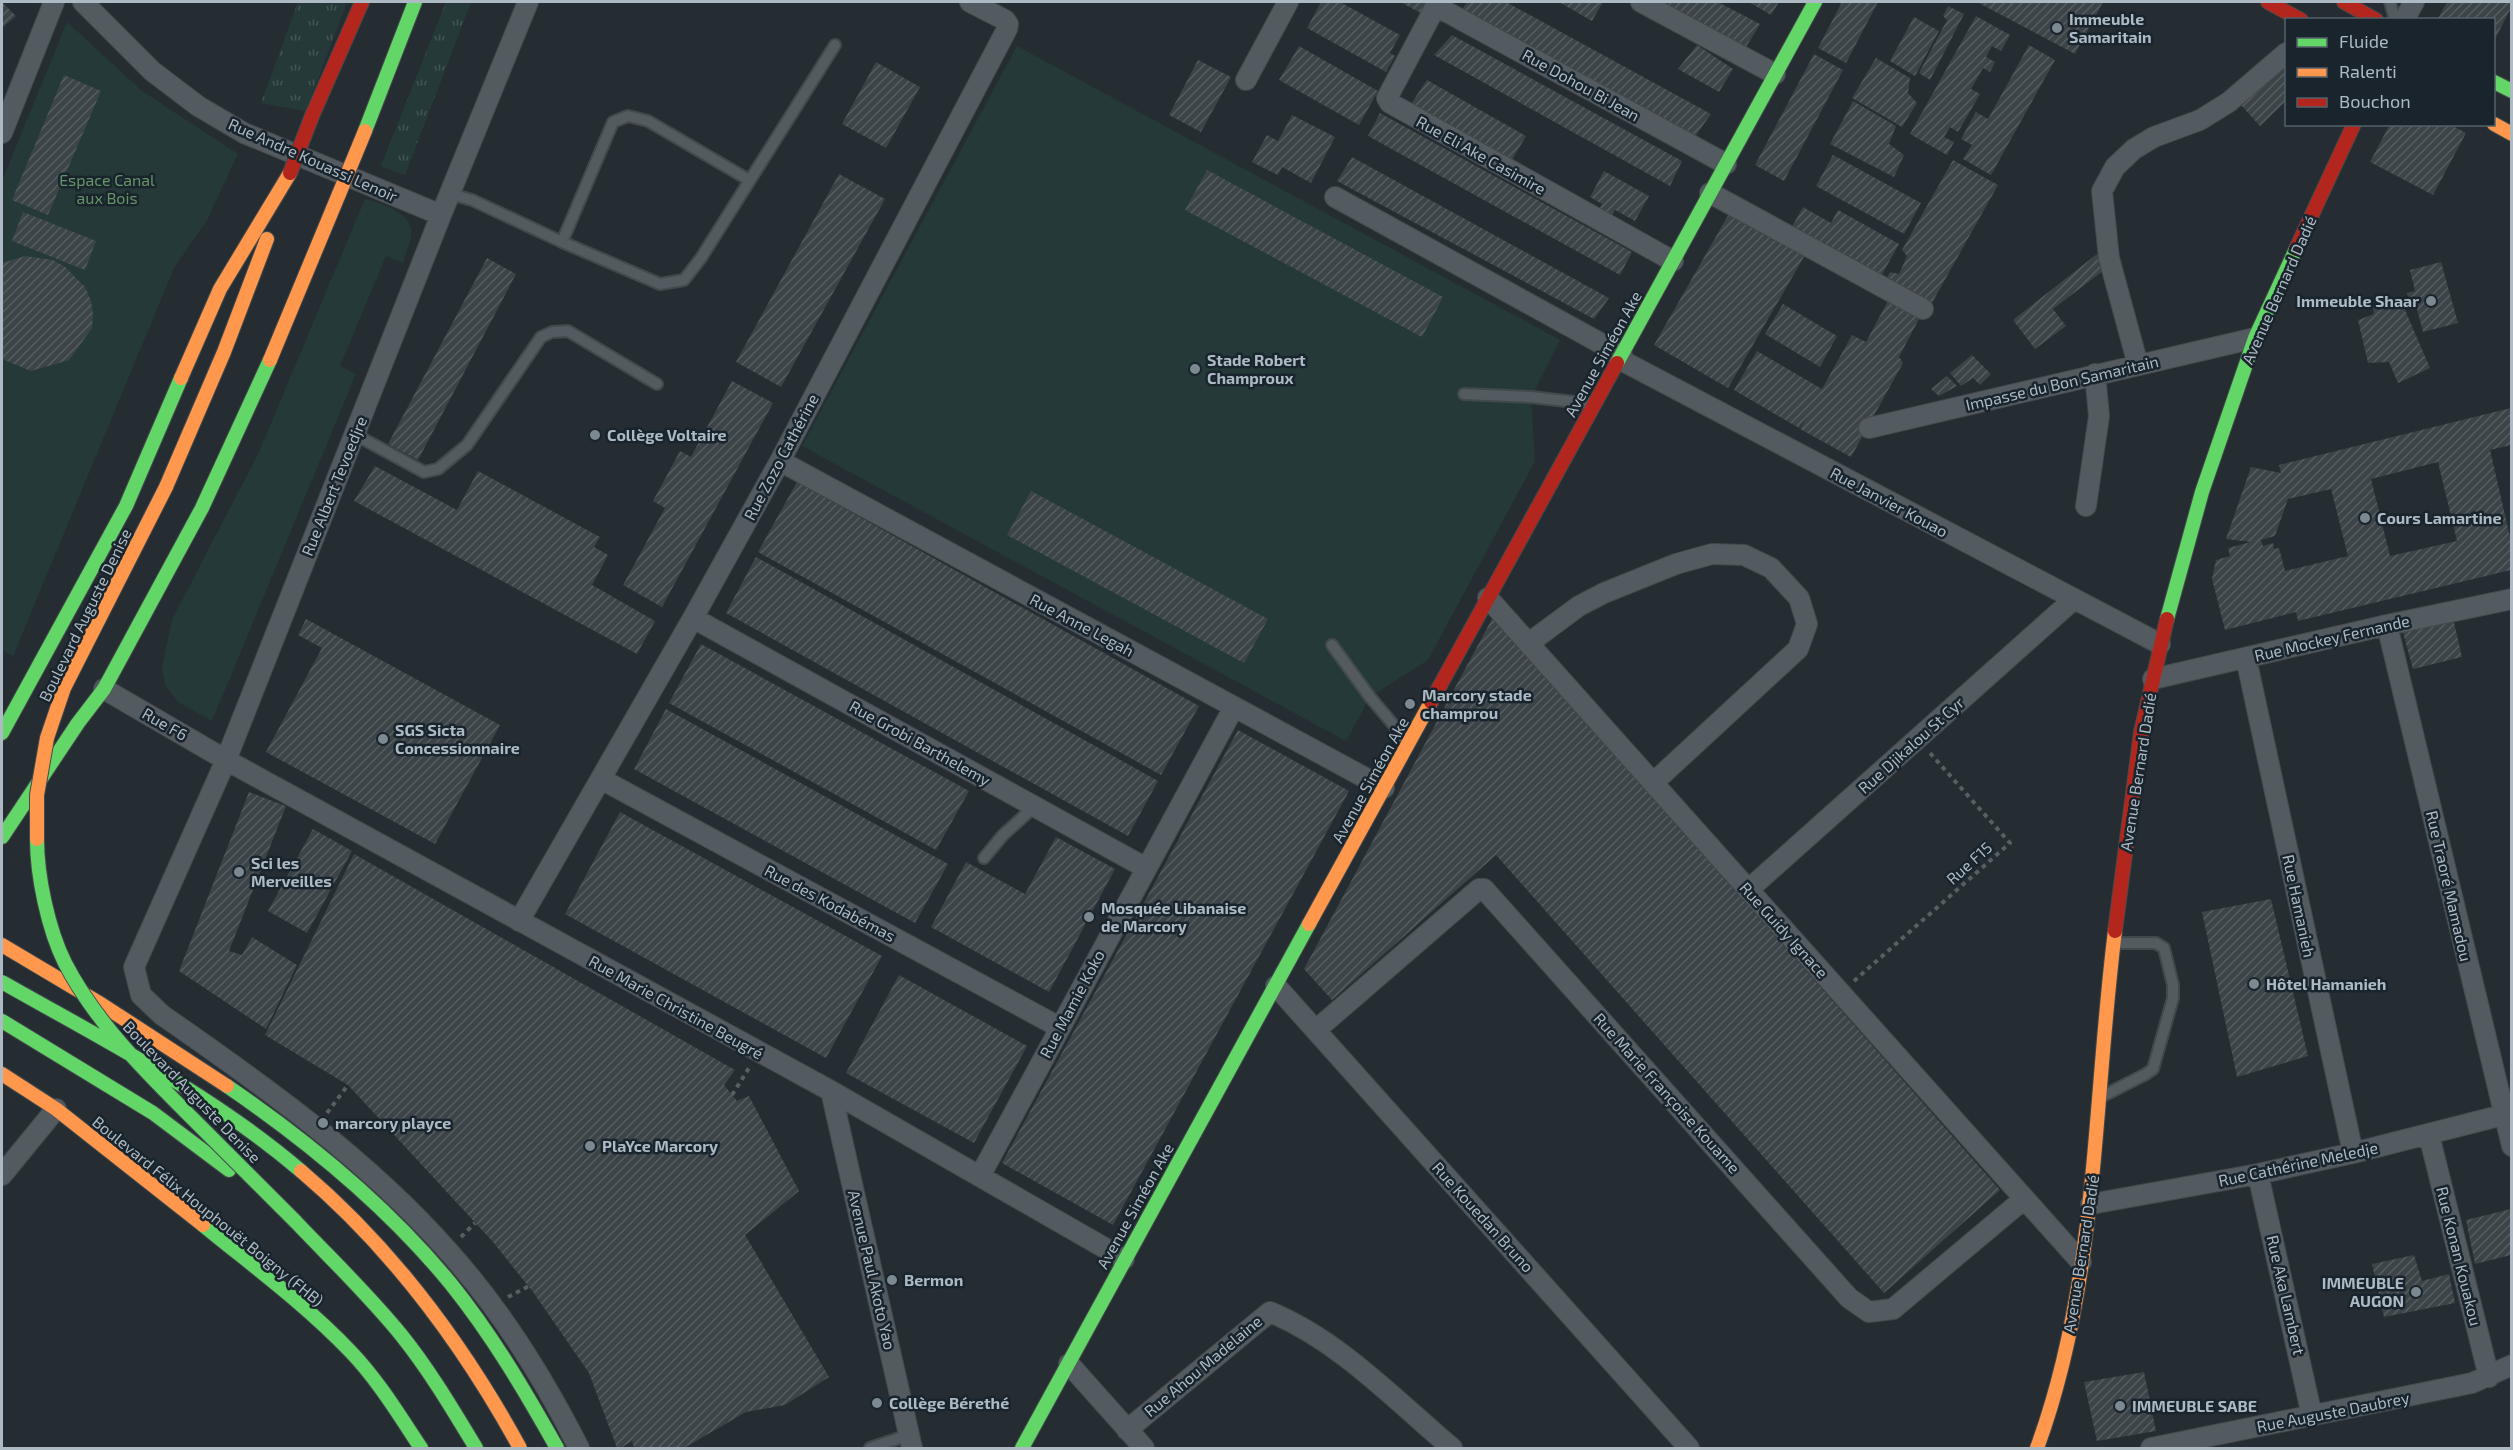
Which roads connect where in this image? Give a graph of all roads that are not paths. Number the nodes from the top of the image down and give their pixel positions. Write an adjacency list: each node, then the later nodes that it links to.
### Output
1 (54, 2): 27 (street)
2 (83, 2): 35 (street, Rue Andre Kouassi Lenoir)
3 (362, 2): 30 (main road, Boulevard Auguste Denise, bridge)
4 (415, 2): 60 (main road, bridge)
5 (528, 2): 33 (street, Rue Albert Tevoedjre)
6 (970, 2): 48 (street, Rue Zozo Cathérine)
7 (1288, 2): 22 (street)
8 (1641, 2): 21 (street)
9 (1815, 2): 21 (main road, Avenue Siméon Ake)
10 (2268, 2): 15 (main road)
11 (2344, 2): 16 (main road)
12 (2390, 2): 17 (lane)
13 (2414, 2): 18 (street)
14 (1437, 4): 29 (street, Rue Dohou Bi Jean); 37 (street, Rue Eli Ake Casimire)
15 (2297, 18)
16 (2372, 18)
17 (2394, 18)
18 (2405, 18)
19 (836, 45): 31 (lane)
20 (2285, 54): 41 (street)
21 (1775, 74): 29 (main road, Avenue Siméon Ake)
22 (1246, 80)
23 (2495, 83): 24 (main road)
24 (2511, 91)
25 (2495, 125): 28 (main road)
26 (2353, 126): 39 (main road, Avenue Bernard Dadié)
27 (2, 133)
28 (2511, 134)
29 (1726, 164): 32 (main road, Avenue Siméon Ake)
30 (290, 173): 62 (main road, Boulevard Auguste Denise); 94 (main road, Boulevard Auguste Denise, bridge)
31 (749, 180): 36 (lane); 36 (lane)
32 (1710, 193): 37 (main road, Avenue Siméon Ake); 38 (street)
33 (450, 194): 35 (street, Rue Albert Tevoedjre); 36 (lane)
34 (1335, 197): 40 (street, Rue Janvier Kouao)
35 (441, 215): 47 (street, Rue Albert Tevoedjre)
36 (562, 242)
37 (1673, 261): 40 (main road, Avenue Siméon Ake)
38 (1923, 309)
39 (2254, 338): 41 (street, Impasse du Bon Samaritain); 56 (main road, Avenue Bernard Dadié)
40 (1620, 357): 45 (main road, Avenue Siméon Ake); 51 (street, Rue Janvier Kouao)
41 (2138, 365): 42 (street, Impasse du Bon Samaritain)
42 (2095, 374): 46 (street, Impasse du Bon Samaritain); 49 (street)
43 (657, 384): 47 (lane)
44 (1464, 394): 45 (lane)
45 (1594, 405): 50 (main road, Avenue Siméon Ake)
46 (1869, 428)
47 (354, 434): 64 (street, Rue Albert Tevoedjre)
48 (780, 462): 53 (street, Rue Zozo Cathérine); 61 (street, Rue Anne Legah)
49 (2085, 506)
50 (1488, 598): 55 (street, Rue Guidy Ignace); 63 (main road, Avenue Siméon Ake)
51 (2074, 599): 56 (street, Rue Janvier Kouao); 72 (street, Rue Djikalou St Cyr)
52 (2511, 599): 54 (street, Rue Mockey Fernande)
53 (693, 618): 65 (street, Rue Zozo Cathérine); 68 (street, Rue Grobi Barthelemy)
54 (2387, 625): 58 (street, Rue Mockey Fernande); 85 (street, Rue Traoré Mamadou)
55 (1528, 643): 66 (street, Rue Guidy Ignace); 66 (street)
56 (2160, 644): 59 (main road, Avenue Bernard Dadié)
57 (1332, 645): 63 (lane)
58 (2246, 658): 59 (street, Rue Mockey Fernande); 88 (street, Rue Hamanieh)
59 (2153, 679): 74 (main road, Avenue Bernard Dadié)
60 (104, 689): 64 (street, Rue F6); 69 (main road)
61 (1234, 707): 67 (street, Rue Anne Legah); 71 (street, Rue Mamie Koko)
62 (2, 733)
63 (1409, 743): 67 (main road, Avenue Siméon Ake)
64 (226, 760): 73 (street, Rue Marie Christine Beugré); 107 (street, Rue Albert Tevoedjre)
65 (602, 779): 73 (street, Rue Zozo Cathérine); 79 (street, Rue des Kodabémas)
66 (1653, 783): 72 (street, Rue Guidy Ignace)
67 (1384, 788): 77 (main road, Avenue Siméon Ake)
68 (1035, 806): 70 (lane); 71 (street, Rue Grobi Barthelemy)
69 (2, 837)
70 (984, 858)
71 (1146, 868): 79 (street, Rue Mamie Koko)
72 (1748, 890): 92 (street, Rue Guidy Ignace)
73 (519, 921): 82 (street, Rue Marie Christine Beugré)
74 (2114, 943): 83 (main road, Avenue Bernard Dadié); 83 (lane)
75 (2, 945): 106 (main road)
76 (2, 982): 105 (main road, bridge)
77 (1276, 986): 80 (street, Rue Kouedan Bruno); 95 (main road, Avenue Siméon Ake)
78 (2, 1021): 94 (main road, bridge)
79 (1059, 1027): 91 (street, Rue Mamie Koko)
80 (1316, 1030): 92 (street, Rue Marie Françoise Kouame); 112 (street, Rue Kouedan Bruno)
81 (2, 1074): 84 (main road, Boulevard Félix Houphouët Boigny (FHB))
82 (831, 1091): 91 (street, Rue Marie Christine Beugré); 102 (street, Avenue Paul Akoto Yao)
83 (2102, 1096): 93 (main road, Avenue Bernard Dadié)
84 (56, 1109): 90 (street); 103 (main road, Boulevard Félix Houphouët Boigny (FHB))
85 (2503, 1115): 86 (street, Rue Cathérine Meledje); 87 (street, Rue Traoré Mamadou)
86 (2429, 1135): 88 (street, Rue Cathérine Meledje); 99 (street, Rue Konan Kouakou)
87 (2511, 1146)
88 (2353, 1153): 89 (street, Rue Cathérine Meledje)
89 (2259, 1174): 93 (street, Rue Cathérine Meledje); 100 (street, Rue Aka Lambert)
90 (2, 1175)
91 (980, 1176): 95 (street, Rue Marie Christine Beugré)
92 (2024, 1198): 96 (street, Rue Guidy Ignace)
93 (2091, 1204): 96 (main road, Avenue Bernard Dadié)
94 (295, 1221): 104 (main road)
95 (1124, 1259): 97 (main road, Avenue Siméon Ake)
96 (2081, 1262): 113 (main road, Avenue Bernard Dadié)
97 (1069, 1364): 101 (street); 109 (main road, Avenue Siméon Ake)
98 (2511, 1365): 99 (street, Rue Auguste Daubrey)
99 (2489, 1377): 100 (street, Rue Auguste Daubrey)
100 (2312, 1416): 114 (street, Rue Auguste Daubrey)
101 (1127, 1430): 110 (street); 111 (street, Rue Ahou Madelaine)
102 (911, 1442): 108 (lane)
103 (421, 1449)
104 (476, 1449)
105 (520, 1449)
106 (557, 1449)
107 (579, 1449)
108 (870, 1449)
109 (1022, 1449)
110 (1144, 1449)
111 (1452, 1449)
112 (1689, 1449)
113 (2037, 1449)
114 (2151, 1449)

